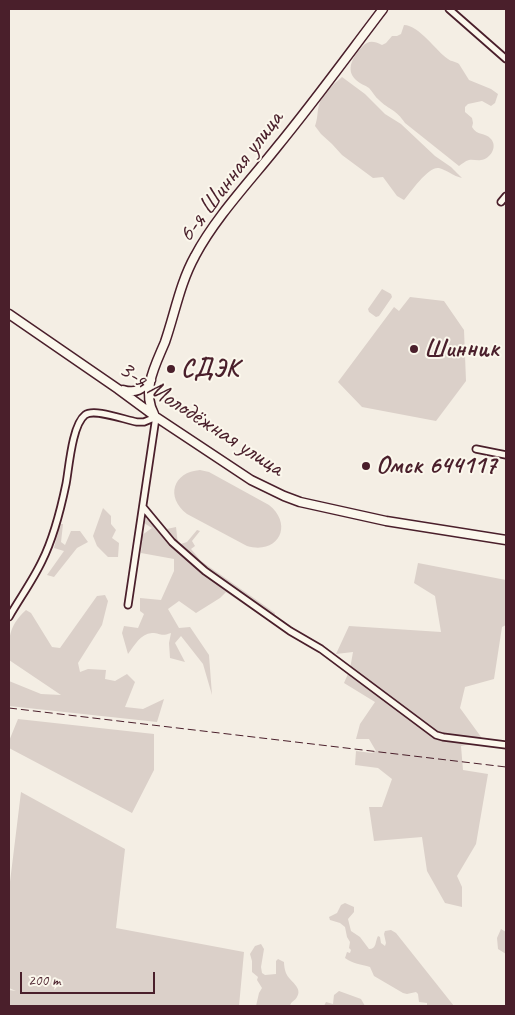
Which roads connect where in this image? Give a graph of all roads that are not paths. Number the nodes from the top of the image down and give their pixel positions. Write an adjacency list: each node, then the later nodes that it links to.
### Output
1 (383, 9): 7 (main road, 6-я Шинная улица)
2 (449, 9): 3 (street)
3 (506, 59)
4 (506, 196): 5 (street)
5 (501, 202)
6 (9, 314): 8 (main road, 3-я Молодёжная улица)
7 (151, 380): 8 (main road); 9 (main road, 6-я Шинная улица)
8 (118, 389): 9 (main road, 3-я Молодёжная улица)
9 (156, 418): 12 (street); 13 (main road, 3-я Молодёжная улица); 15 (street)
10 (476, 449): 11 (street)
11 (506, 455)
12 (143, 507): 14 (street); 16 (street)
13 (506, 540)
14 (128, 605)
15 (9, 617)
16 (506, 745)

